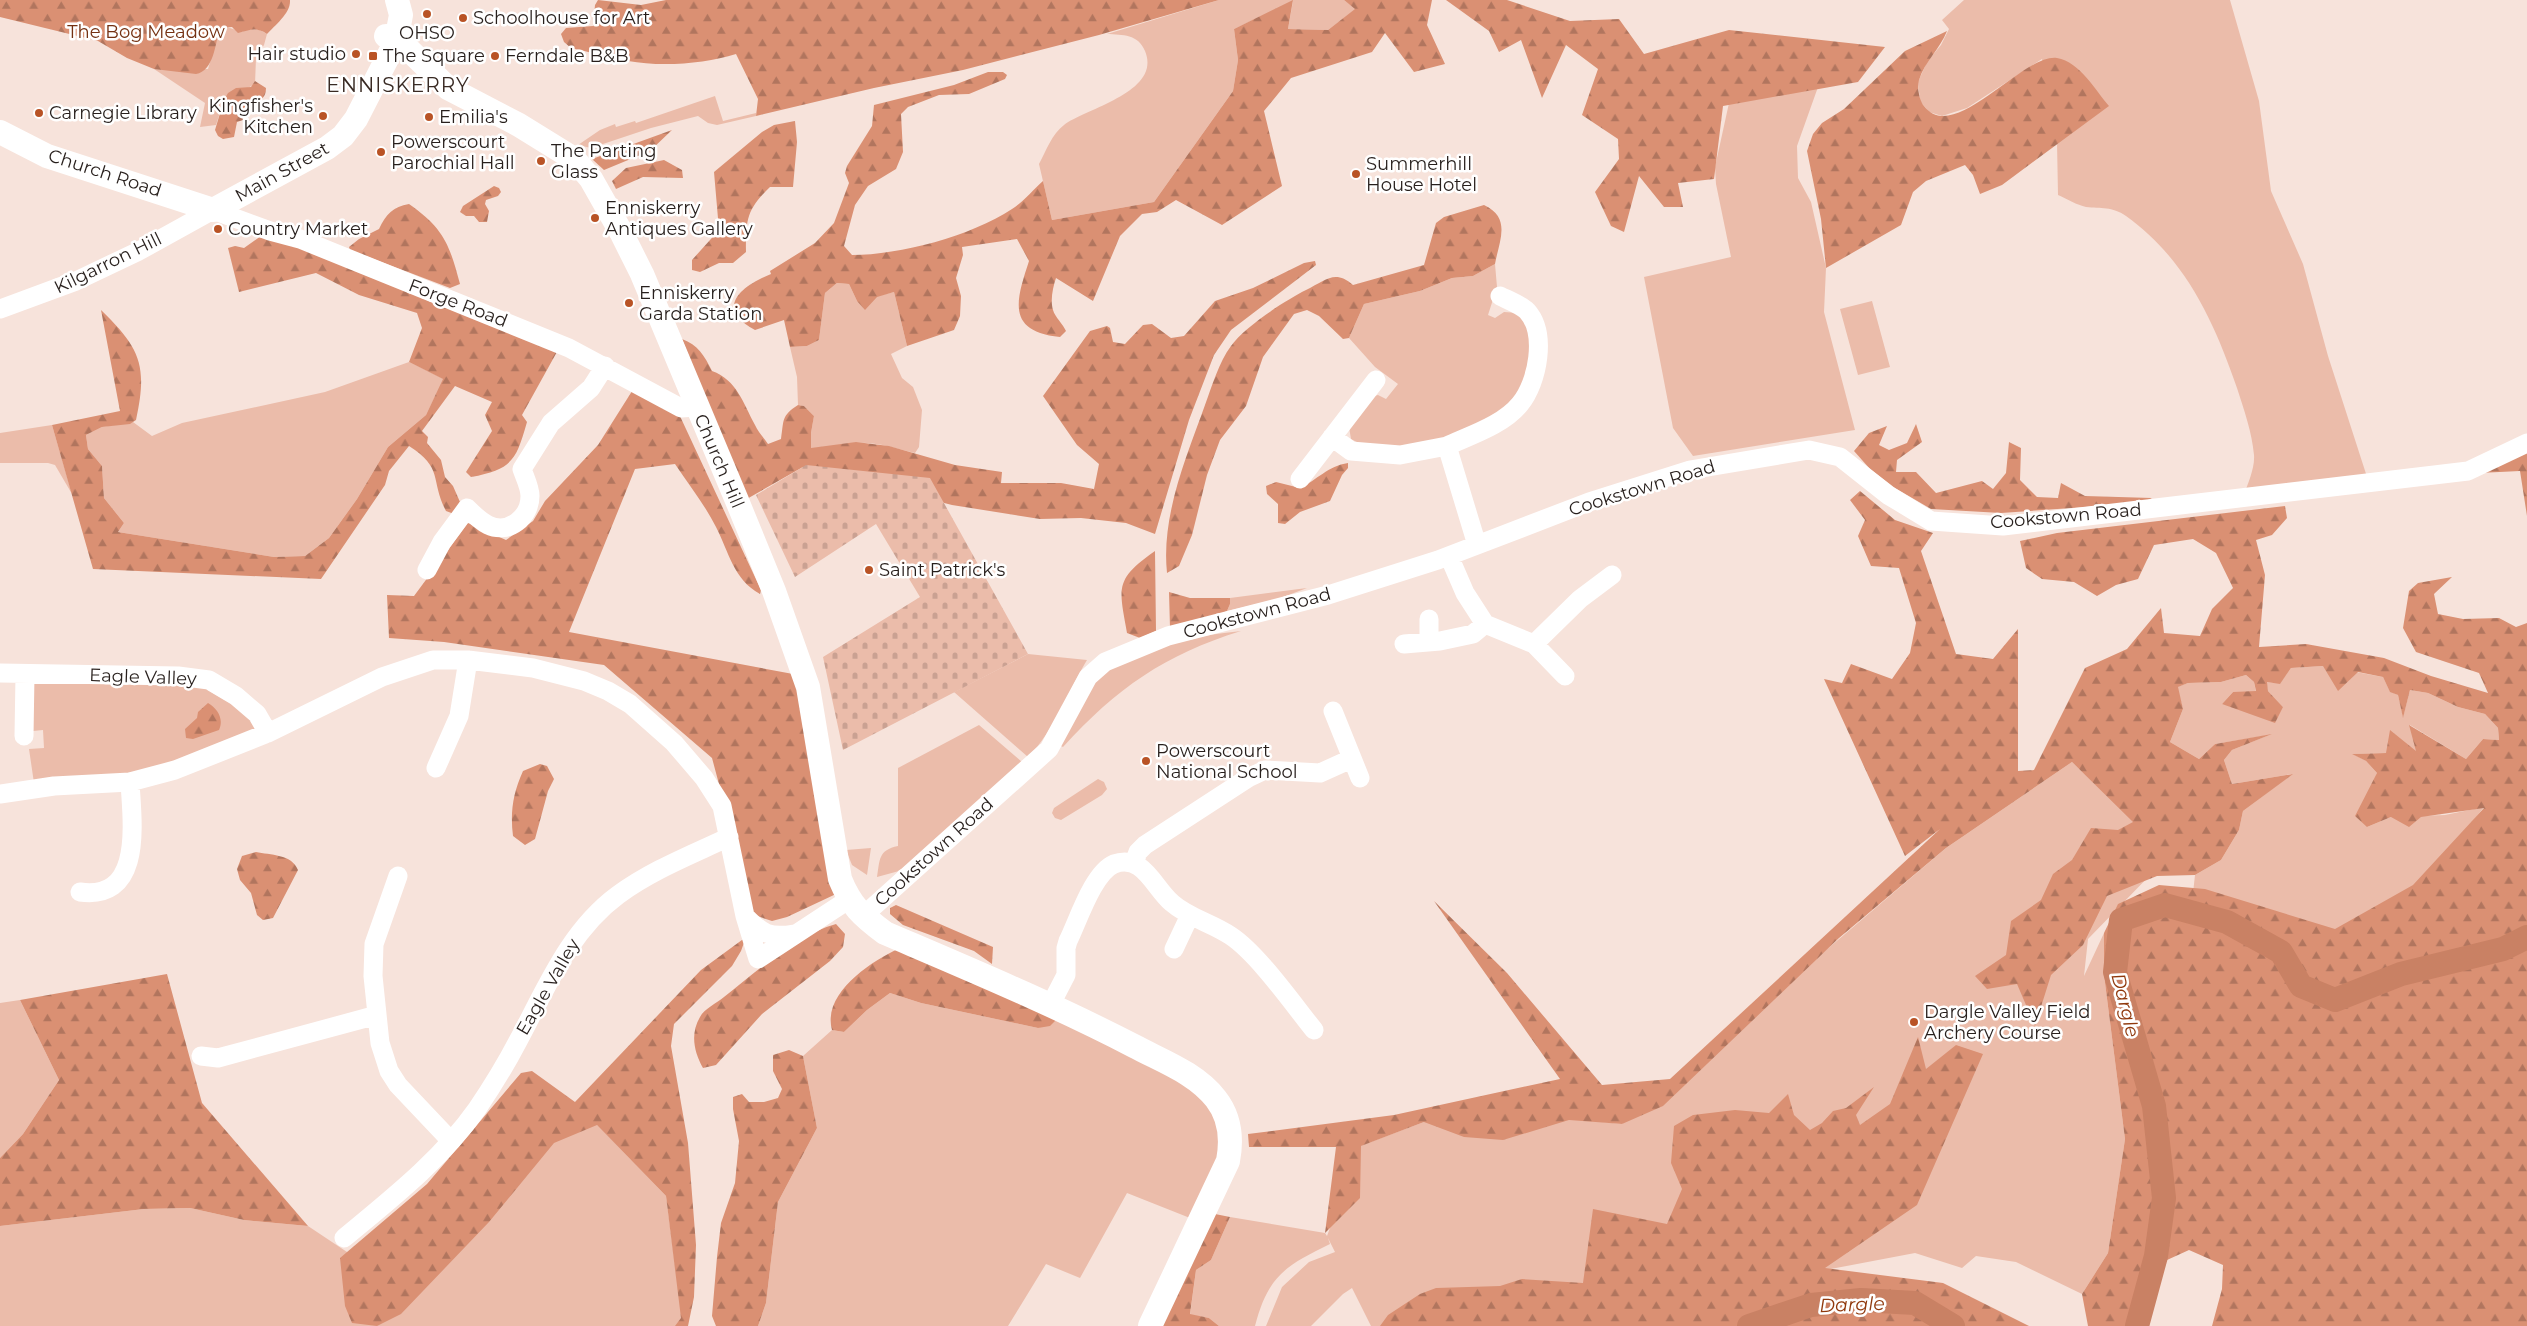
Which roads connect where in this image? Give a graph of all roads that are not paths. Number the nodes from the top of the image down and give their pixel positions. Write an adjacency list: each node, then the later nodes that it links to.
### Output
1 (386, 0): 3 (main road, Main Street)
2 (397, 0): 3 (main road, Main Street)
3 (391, 38): 5 (main road, Main Street); 10 (main road, Church Hill)
4 (0, 132): 5 (main road, Church Road)
5 (213, 210): 7 (street, Kilgarron Hill); 8 (street, Forge Road)
6 (1500, 296): 13 (street)
7 (0, 308)
8 (604, 366): 10 (street, Forge Road); 17 (street)
9 (1376, 380): 11 (street)
10 (696, 407): 40 (main road, Church Hill)
11 (1332, 436): 13 (street); 14 (street)
12 (2527, 443): 15 (street, Cookstown Road)
13 (1447, 446): 15 (street)
14 (1300, 478)
15 (1477, 545): 16 (street, Cookstown Road)
16 (1449, 556): 20 (street); 40 (street, Cookstown Road)
17 (427, 570)
18 (1612, 575): 23 (street)
19 (1429, 619): 21 (street)
20 (1485, 624): 21 (street); 23 (street)
21 (1429, 642): 22 (street)
22 (1404, 644)
23 (1534, 644): 27 (street)
24 (468, 660): 29 (street); 32 (street); 36 (street)
25 (0, 673): 26 (street, Eagle Valley)
26 (25, 675): 29 (street, Eagle Valley); 30 (street)
27 (1565, 676)
28 (1333, 711): 31 (street)
29 (268, 734): 34 (street)
30 (24, 736)
31 (1351, 759): 33 (street); 37 (street)
32 (436, 768)
33 (1360, 778)
34 (130, 782): 35 (street); 39 (street)
35 (0, 794)
36 (729, 837): 41 (street); 49 (street, Eagle Valley)
37 (1134, 863): 42 (street); 45 (street)
38 (398, 876): 46 (street)
39 (80, 892)
40 (856, 908): 43 (street, Cookstown Road); 45 (main road)
41 (745, 916): 43 (street); 43 (street, Cookstown Road)
42 (1190, 916): 44 (street); 47 (street)
43 (795, 934)
44 (1174, 949)
45 (1051, 1004): 51 (main road)
46 (377, 1015): 48 (street); 49 (street)
47 (1314, 1030)
48 (200, 1056)
49 (451, 1141): 50 (street, Eagle Valley)
50 (344, 1238)
51 (1150, 1326)

